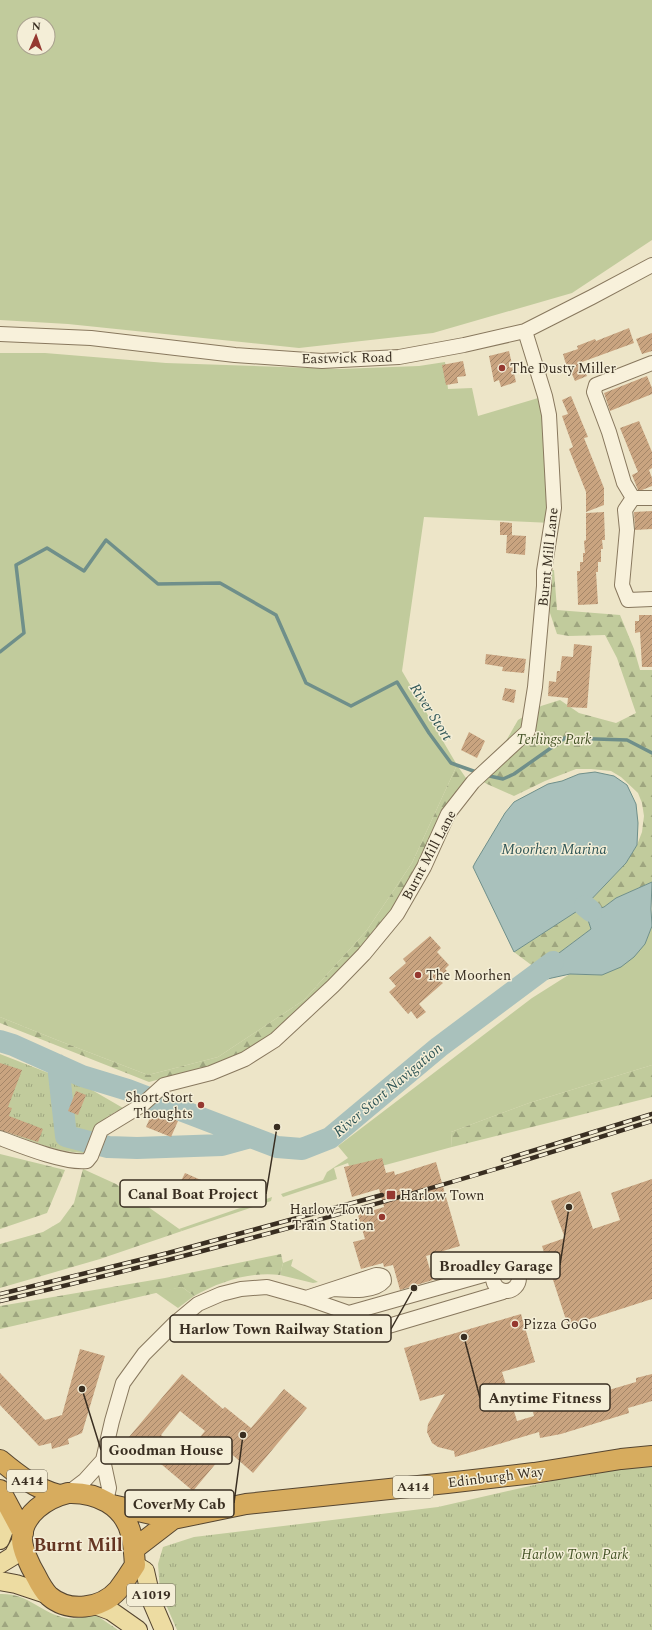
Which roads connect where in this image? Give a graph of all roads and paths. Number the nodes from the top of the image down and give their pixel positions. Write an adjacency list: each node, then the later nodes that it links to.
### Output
1 (652, 265): 2 (street, Eastwick Road)
2 (525, 330): 3 (street, Eastwick Road); 8 (street, Burnt Mill Lane)
3 (0, 334)
4 (652, 363): 5 (street)
5 (633, 498): 6 (street); 7 (street)
6 (652, 498)
7 (652, 599)
8 (0, 1138)
9 (494, 1272): 11 (street); 11 (street); 13 (street)
10 (334, 1289): 12 (street)
11 (503, 1292): 13 (street)
12 (306, 1298): 13 (street); 16 (street)
13 (349, 1313)
14 (652, 1456): 20 (highway, Edinburgh Way / A414)
15 (0, 1460): 17 (highway, A414)
16 (103, 1460): 17 (street); 19 (street)
17 (64, 1494): 19 (highway); 21 (highway)
18 (3, 1496): 21 (highway, A414); 22 (main road)
19 (109, 1503): 20 (highway, Edinburgh Way / A414); 23 (highway)
20 (174, 1519): 23 (highway, Edinburgh Way / A414)
21 (22, 1537): 24 (main road); 26 (highway)
22 (0, 1540)
23 (134, 1557): 27 (highway); 29 (main road, A1019)
24 (0, 1564)
25 (0, 1581): 26 (main road)
26 (49, 1595): 27 (highway)
27 (95, 1605): 28 (main road, A1019)
28 (138, 1630)
29 (164, 1630)

